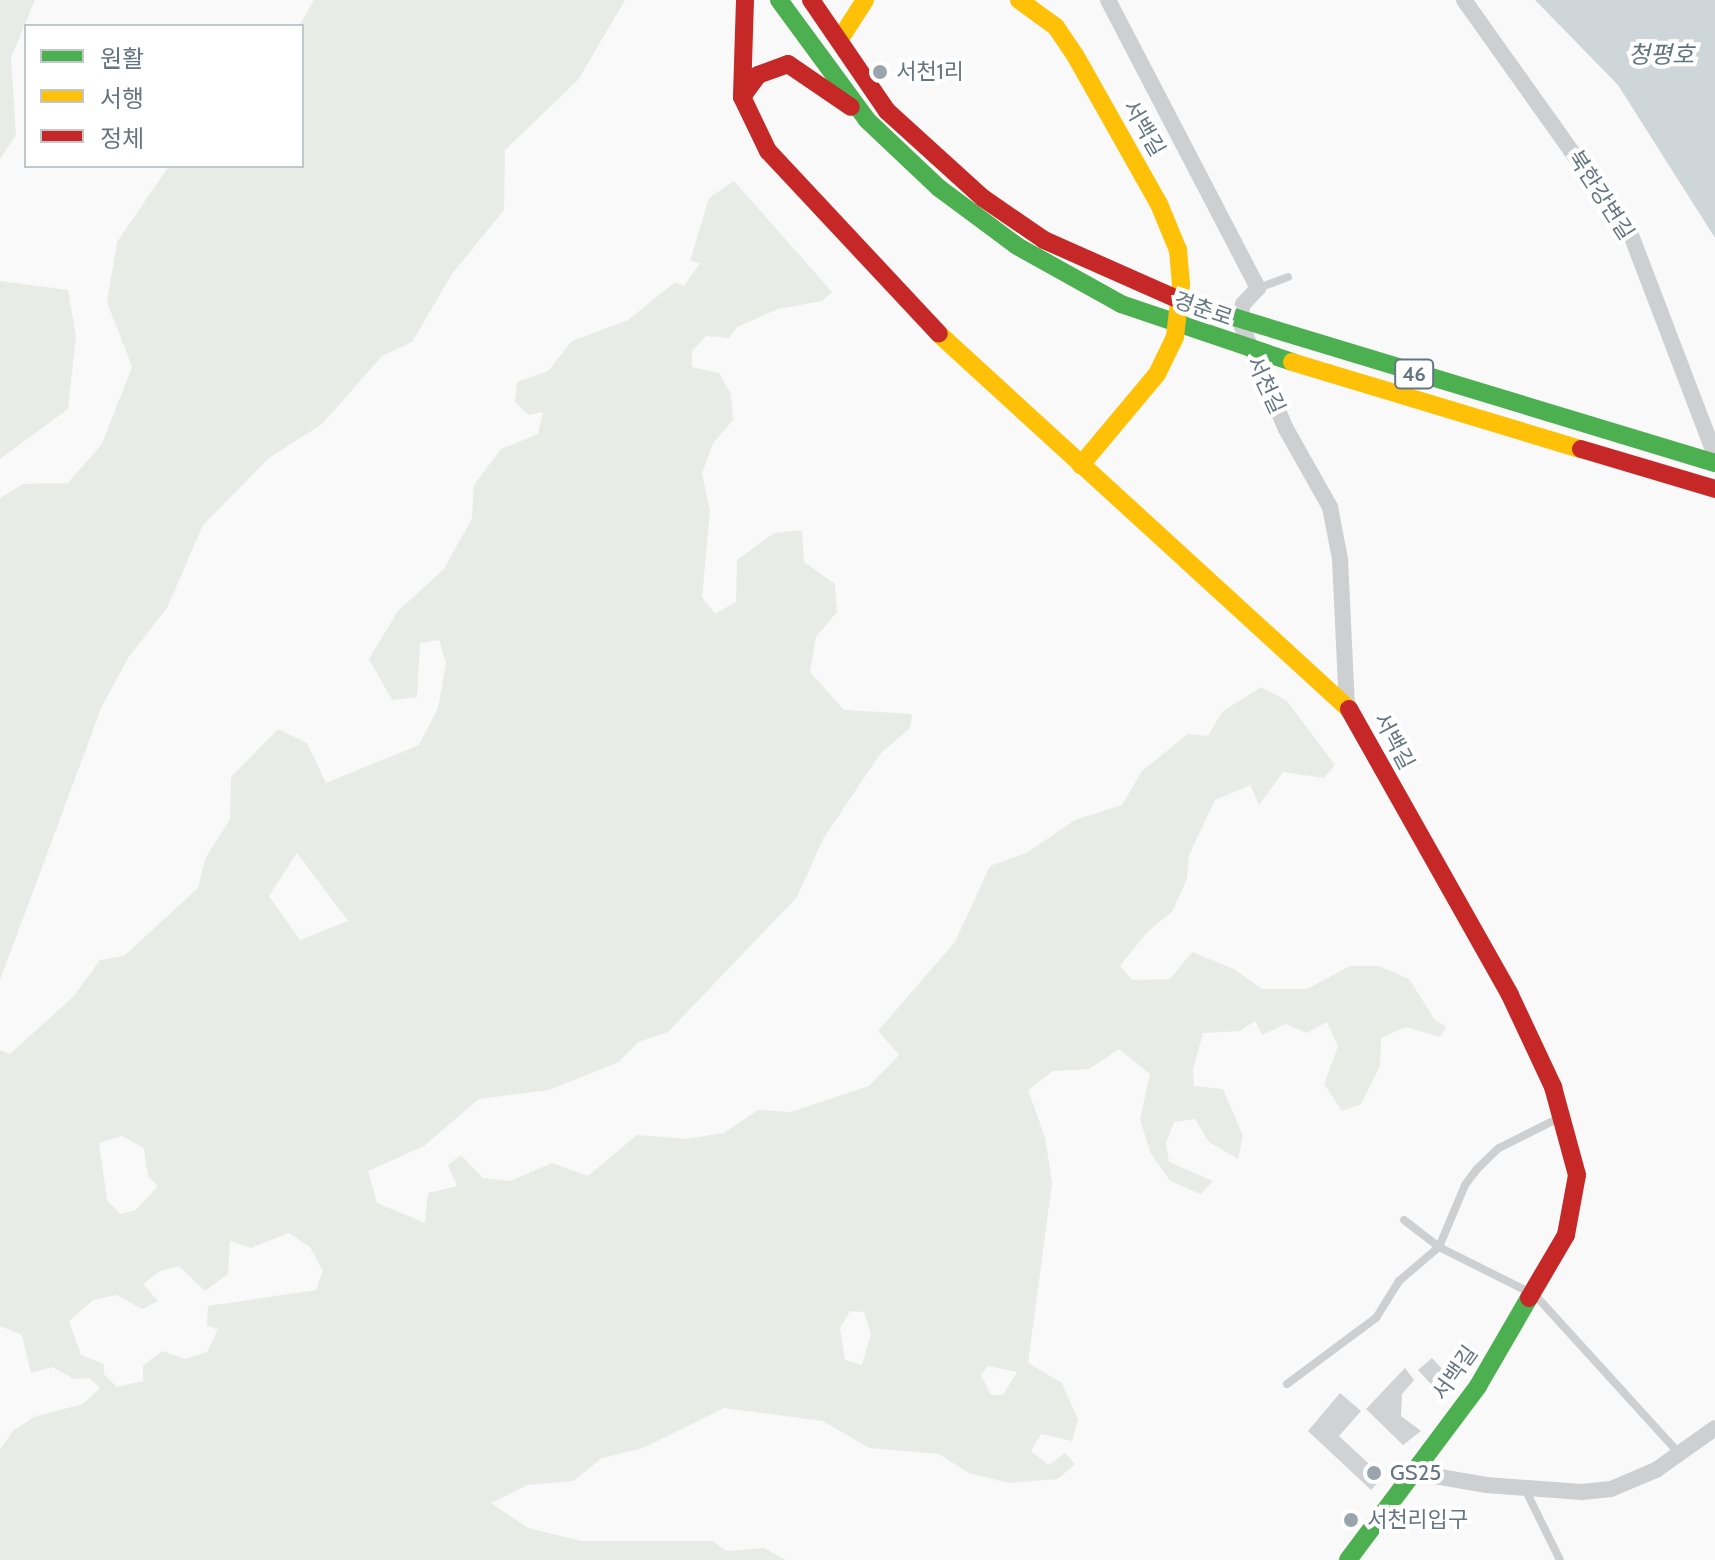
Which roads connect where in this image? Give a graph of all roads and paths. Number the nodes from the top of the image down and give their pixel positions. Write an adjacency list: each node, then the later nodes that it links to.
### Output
1 (745, 0): 9 (street)
2 (779, 0): 10 (street, 경춘로 / 46)
3 (811, 0): 8 (street, 경춘로 / 46)
4 (865, 0): 8 (street)
5 (1019, 0): 14 (street, 서백길)
6 (1108, 0): 12 (street)
7 (1464, 0): 15 (street, 북한강변길)
8 (840, 39): 16 (street, 경춘로 / 46)
9 (742, 97): 10 (street); 13 (street, 서백길)
10 (867, 120): 18 (street, 경춘로 / 46)
11 (1288, 277): 12 (lane)
12 (1258, 288): 19 (street, 서천길)
13 (1043, 429): 14 (street); 17 (street, 서백길)
14 (1107, 434): 17 (street, 서백길)
15 (1715, 455)
16 (1715, 463)
17 (1081, 465): 19 (street, 서백길)
18 (1715, 489)
19 (1347, 705): 20 (street, 서백길)
20 (1562, 1117): 22 (lane); 23 (street, 서백길)
21 (1404, 1220): 22 (lane)
22 (1439, 1247): 23 (lane); 24 (lane)
23 (1535, 1295): 26 (lane); 27 (street, 서백길)
24 (1287, 1384)
25 (1715, 1428): 26 (street)
26 (1679, 1454): 28 (street)
27 (1411, 1472): 28 (street); 29 (street, 서백길)
28 (1525, 1488): 30 (lane)
29 (1348, 1560)
30 (1560, 1560)

